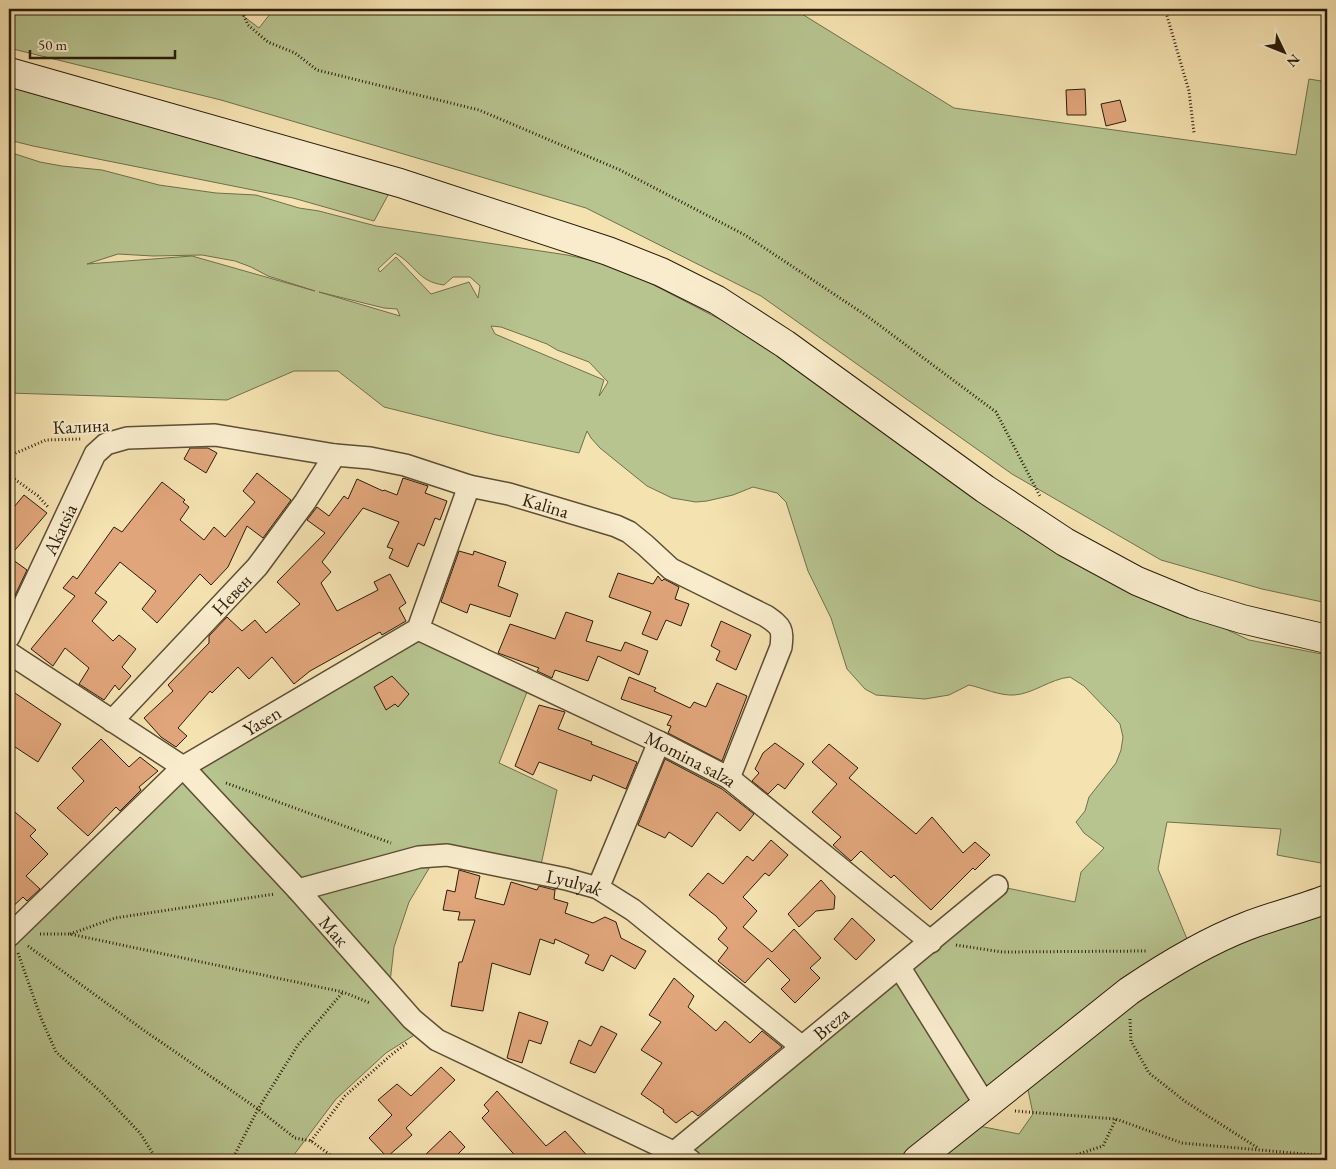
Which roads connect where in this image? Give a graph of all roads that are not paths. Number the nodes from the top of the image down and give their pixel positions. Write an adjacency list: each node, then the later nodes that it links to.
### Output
1 (9, 72): 7 (street)
2 (127, 438): 3 (street, Kalina); 6 (street, Akatsia)
3 (336, 455): 4 (street, Kalina); 9 (street, Невен)
4 (469, 486): 5 (street); 12 (street, Kalina)
5 (418, 629): 10 (street, Momina salza); 11 (street, Yasen)
6 (9, 637)
7 (1327, 639)
8 (9, 653): 9 (street, Мак)
9 (112, 721): 11 (street, Мак)
10 (659, 742): 12 (street, Momina salza); 14 (street)
11 (183, 767): 15 (street, Мак); 17 (street, Yasen)
12 (729, 778): 18 (street, Momina salza)
13 (997, 886): 18 (street, Breza)
14 (598, 888): 15 (street, Lyulyak); 20 (street, Lyulyak)
15 (298, 890): 22 (street, Мак)
16 (1327, 899): 21 (street)
17 (10, 933)
18 (931, 942): 19 (street, Breza)
19 (900, 968): 20 (street, Breza); 21 (street)
20 (802, 1047): 22 (street, Breza)
21 (986, 1106): 23 (street)
22 (676, 1158)
23 (917, 1160)

